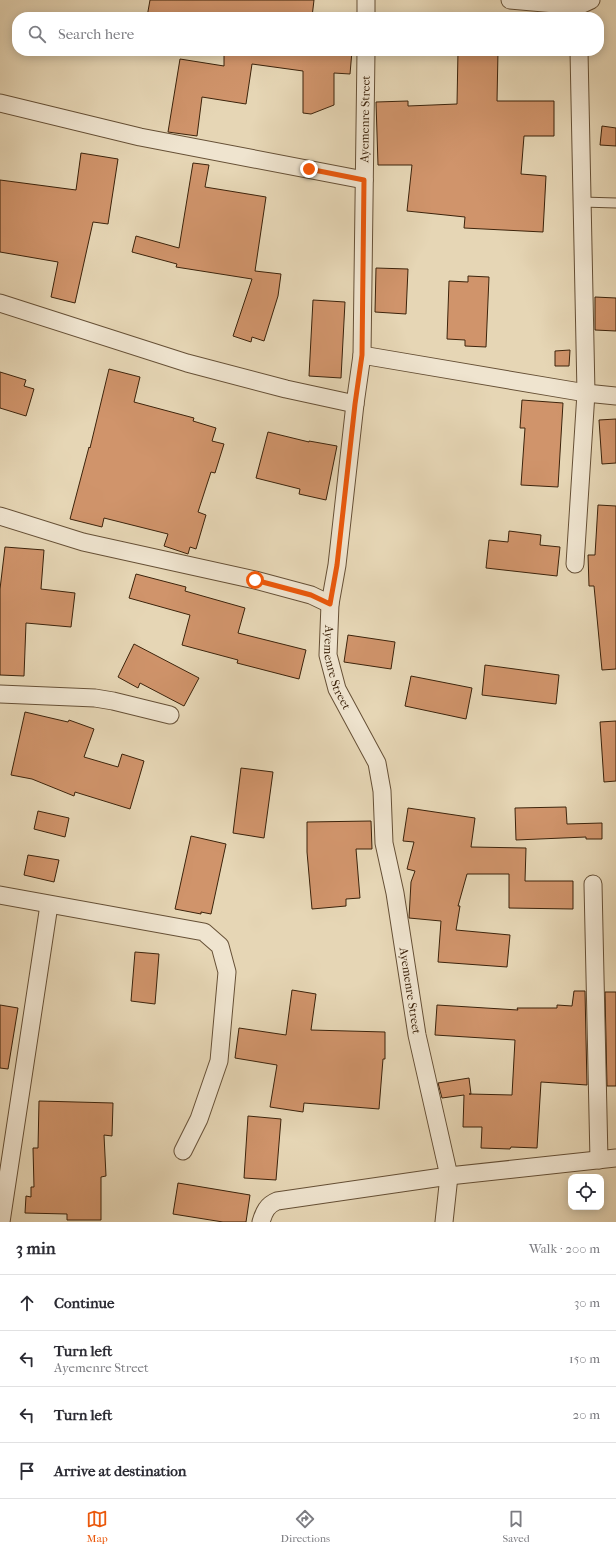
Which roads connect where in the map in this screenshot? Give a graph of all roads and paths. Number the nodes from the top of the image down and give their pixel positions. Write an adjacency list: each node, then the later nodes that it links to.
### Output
1 (366, 0): 4 (street)
2 (510, 0): 3 (street)
3 (583, 8)
4 (366, 12)
5 (366, 56): 8 (street, Ayemenre Street)
6 (579, 56): 9 (street)
7 (0, 103): 8 (street)
8 (364, 180): 12 (street, Ayemenre Street)
9 (582, 202): 10 (lane); 13 (street)
10 (616, 203)
11 (0, 303): 15 (street)
12 (362, 355): 13 (street); 15 (street, Ayemenre Street)
13 (586, 393): 14 (street); 17 (street)
14 (616, 396)
15 (355, 404): 18 (street, Ayemenre Street)
16 (0, 516): 18 (street)
17 (575, 564)
18 (330, 604): 27 (street, Ayemenre Street)
19 (0, 694): 20 (street)
20 (170, 715)
21 (593, 884): 26 (street)
22 (0, 896): 23 (street)
23 (49, 905): 24 (street); 28 (street)
24 (183, 1151)
25 (616, 1158): 26 (street)
26 (599, 1160): 27 (street)
27 (449, 1176): 29 (street); 30 (street, Ayemenre Street)
28 (1, 1222)
29 (261, 1222)
30 (444, 1222)

